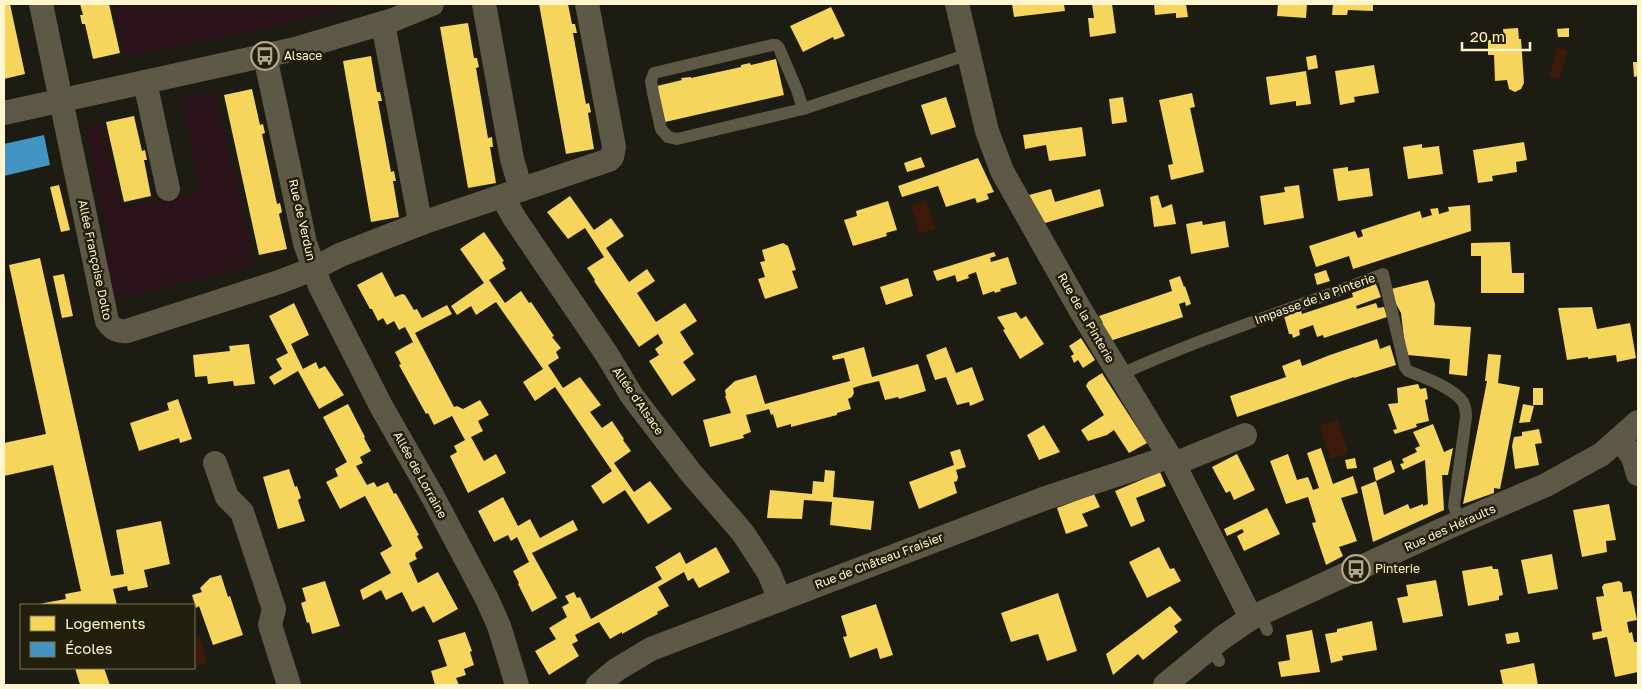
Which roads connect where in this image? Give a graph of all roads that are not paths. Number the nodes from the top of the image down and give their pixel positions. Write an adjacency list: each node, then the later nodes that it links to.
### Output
1 (41, 4): 10 (street)
2 (432, 4): 6 (street)
3 (484, 4): 14 (street)
4 (587, 4): 14 (street, Rue de Verdun)
5 (957, 4): 8 (street, Rue de la Pinterie)
6 (383, 23): 7 (street); 15 (street)
7 (265, 56): 9 (street); 16 (street, Rue de Verdun)
8 (969, 57): 11 (lane); 17 (street, Rue de la Pinterie)
9 (146, 82): 10 (street); 13 (street)
10 (62, 100): 12 (street); 16 (street, Allée Françoise Dolto)
11 (803, 109): 11 (lane)
12 (4, 113)
13 (168, 189)
14 (513, 193): 15 (street, Rue de Verdun); 25 (street, Allée d'Alsace)
15 (422, 223): 16 (street, Rue de Verdun)
16 (313, 269): 29 (street, Allée de Lorraine)
17 (1119, 375): 21 (street, Rue de la Pinterie); 24 (lane, Impasse de la Pinterie)
18 (1638, 422): 20 (street, Rue des Héraults)
19 (1245, 436): 21 (street, Rue de Château Fraisier)
20 (1620, 439): 23 (street); 24 (street, Rue des Héraults)
21 (1172, 460): 25 (street, Rue de Château Fraisier); 26 (street, Rue de la Pinterie)
22 (215, 463): 28 (street)
23 (1638, 474)
24 (1460, 523): 26 (street, Rue des Héraults)
25 (780, 600): 30 (street, Rue de Château Fraisier)
26 (1259, 621): 27 (street, Rue des Héraults)
27 (1172, 683)
28 (289, 685)
29 (517, 685)
30 (598, 685)

